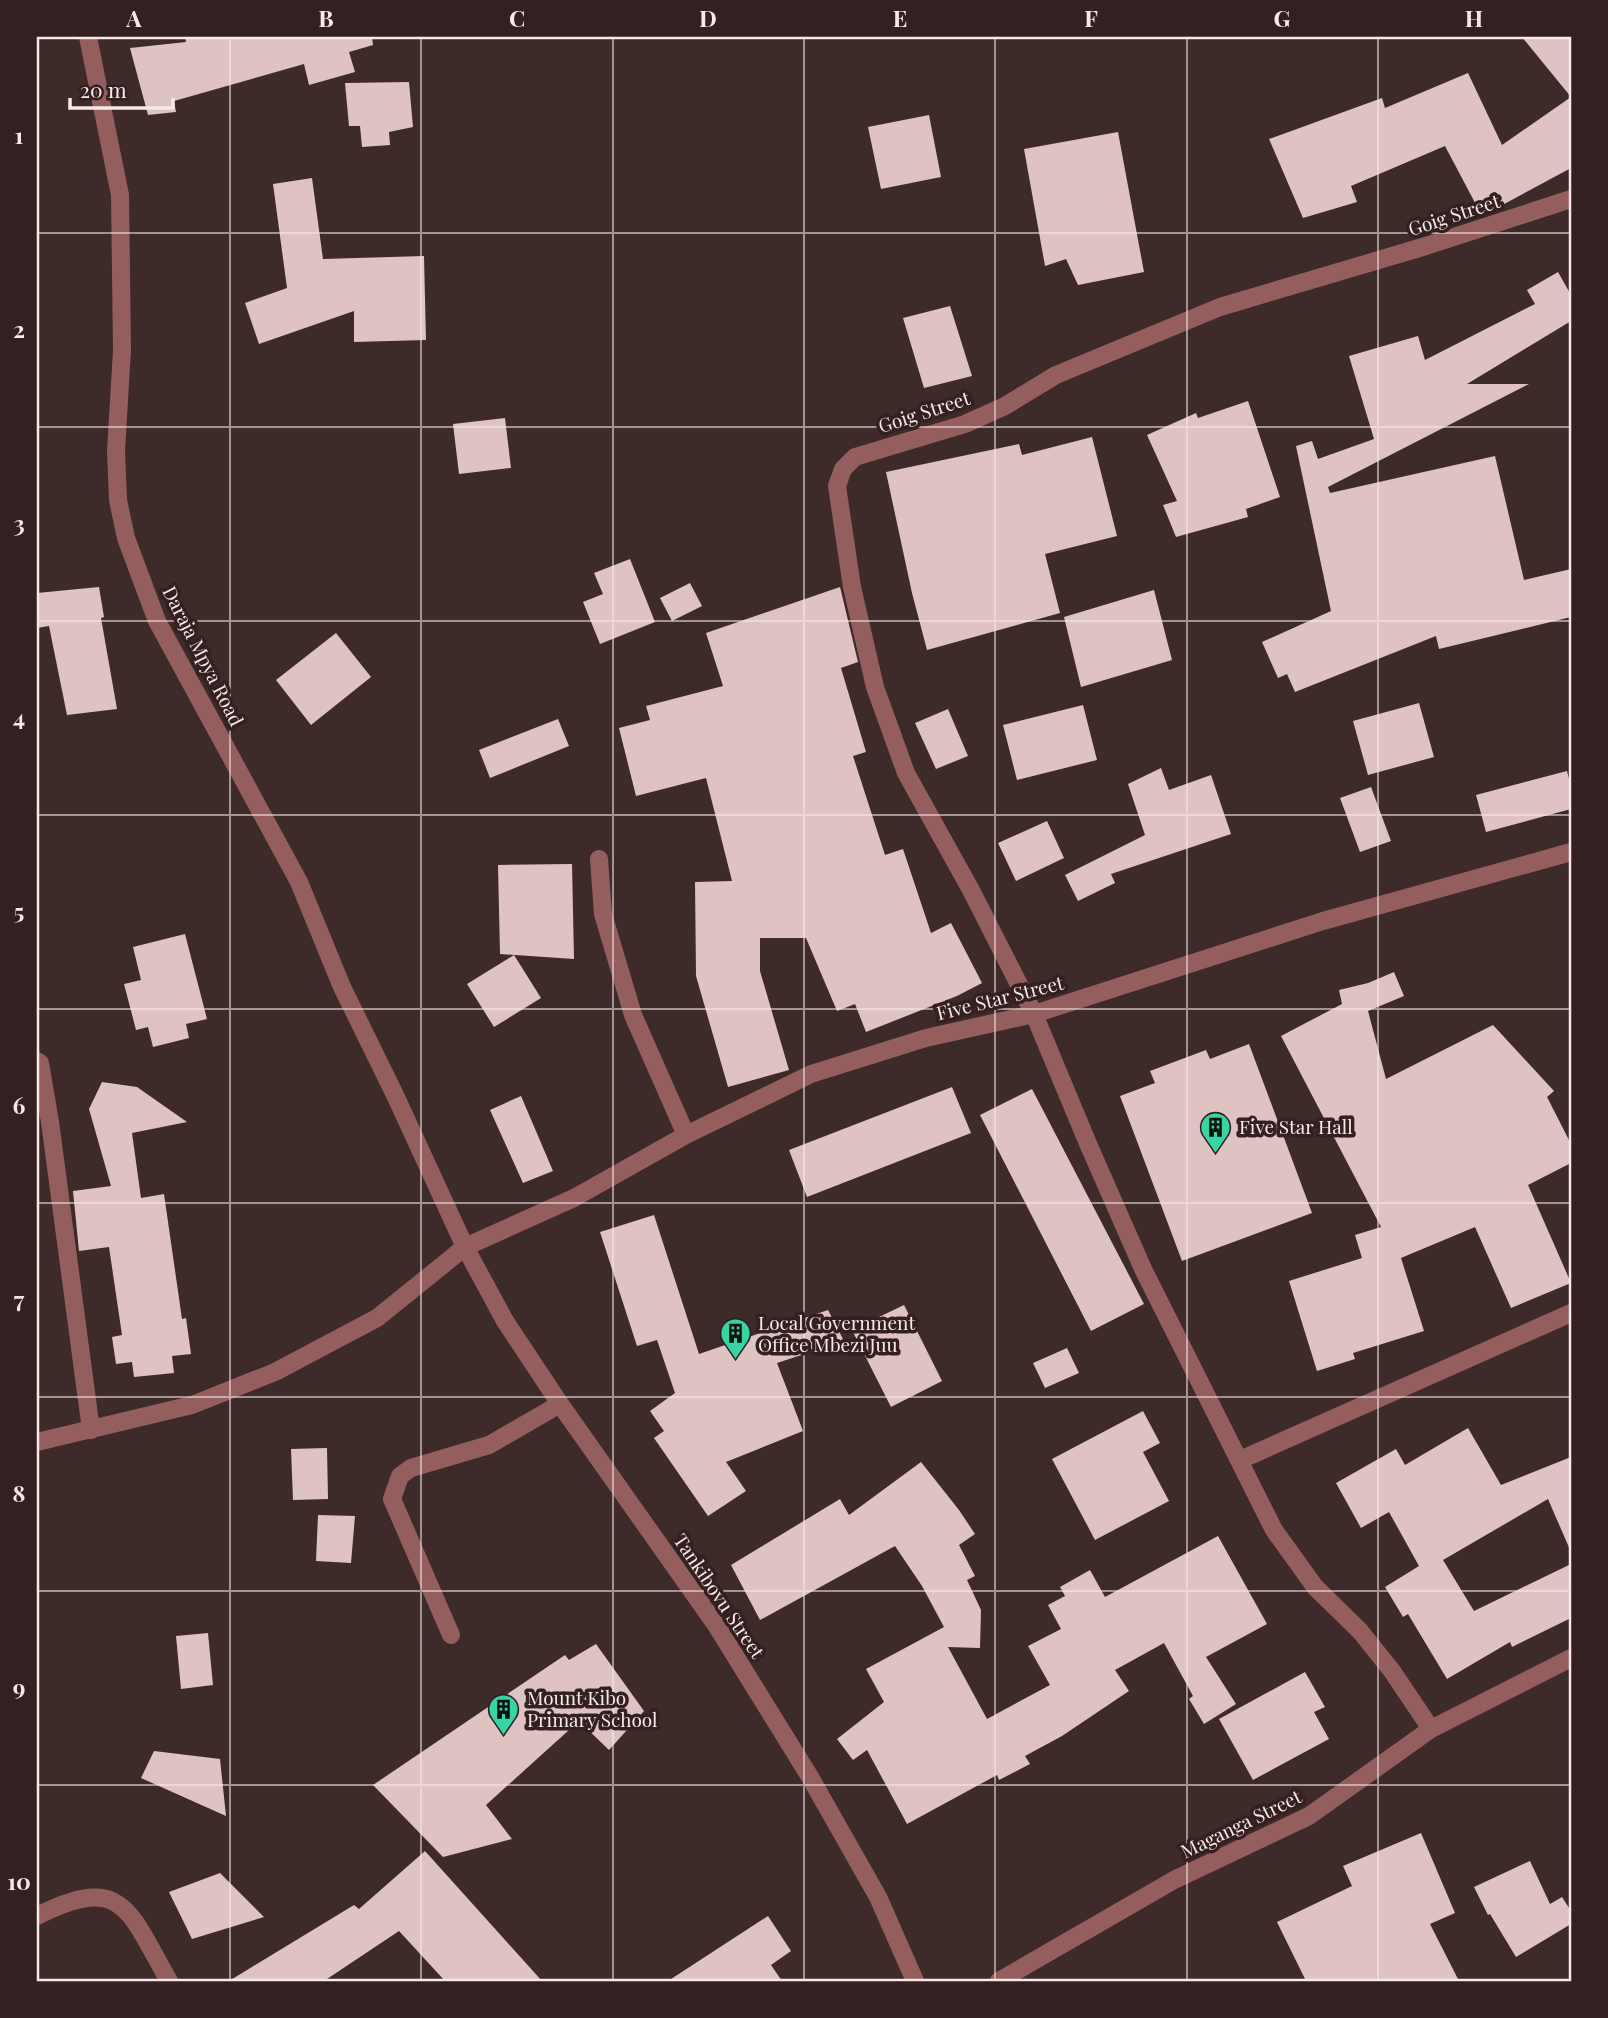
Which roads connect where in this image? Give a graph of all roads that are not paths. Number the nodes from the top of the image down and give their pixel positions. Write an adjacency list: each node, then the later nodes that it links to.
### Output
1 (88, 37): 8 (street, Daraja Mpya Road)
2 (1571, 199): 5 (street, Goig Street)
3 (1571, 852): 5 (street, Five Star Street)
4 (599, 859): 7 (street)
5 (1034, 1014): 7 (street, Five Star Street); 13 (street, Goig Street)
6 (37, 1061): 11 (street)
7 (686, 1135): 8 (street, Five Star Street)
8 (465, 1247): 10 (street, Tankibovu Street); 11 (street, Five Star Street)
9 (1571, 1313): 13 (street)
10 (560, 1404): 14 (street); 19 (street, Tankibovu Street)
11 (91, 1430): 12 (street, Five Star Street)
12 (37, 1442)
13 (1240, 1460): 16 (street, Goig Street)
14 (451, 1635)
15 (1571, 1658): 16 (street, Maganga Street)
16 (1431, 1728): 20 (street, Maganga Street)
17 (37, 1916): 18 (street)
18 (169, 1981)
19 (915, 1981)
20 (999, 1981)

